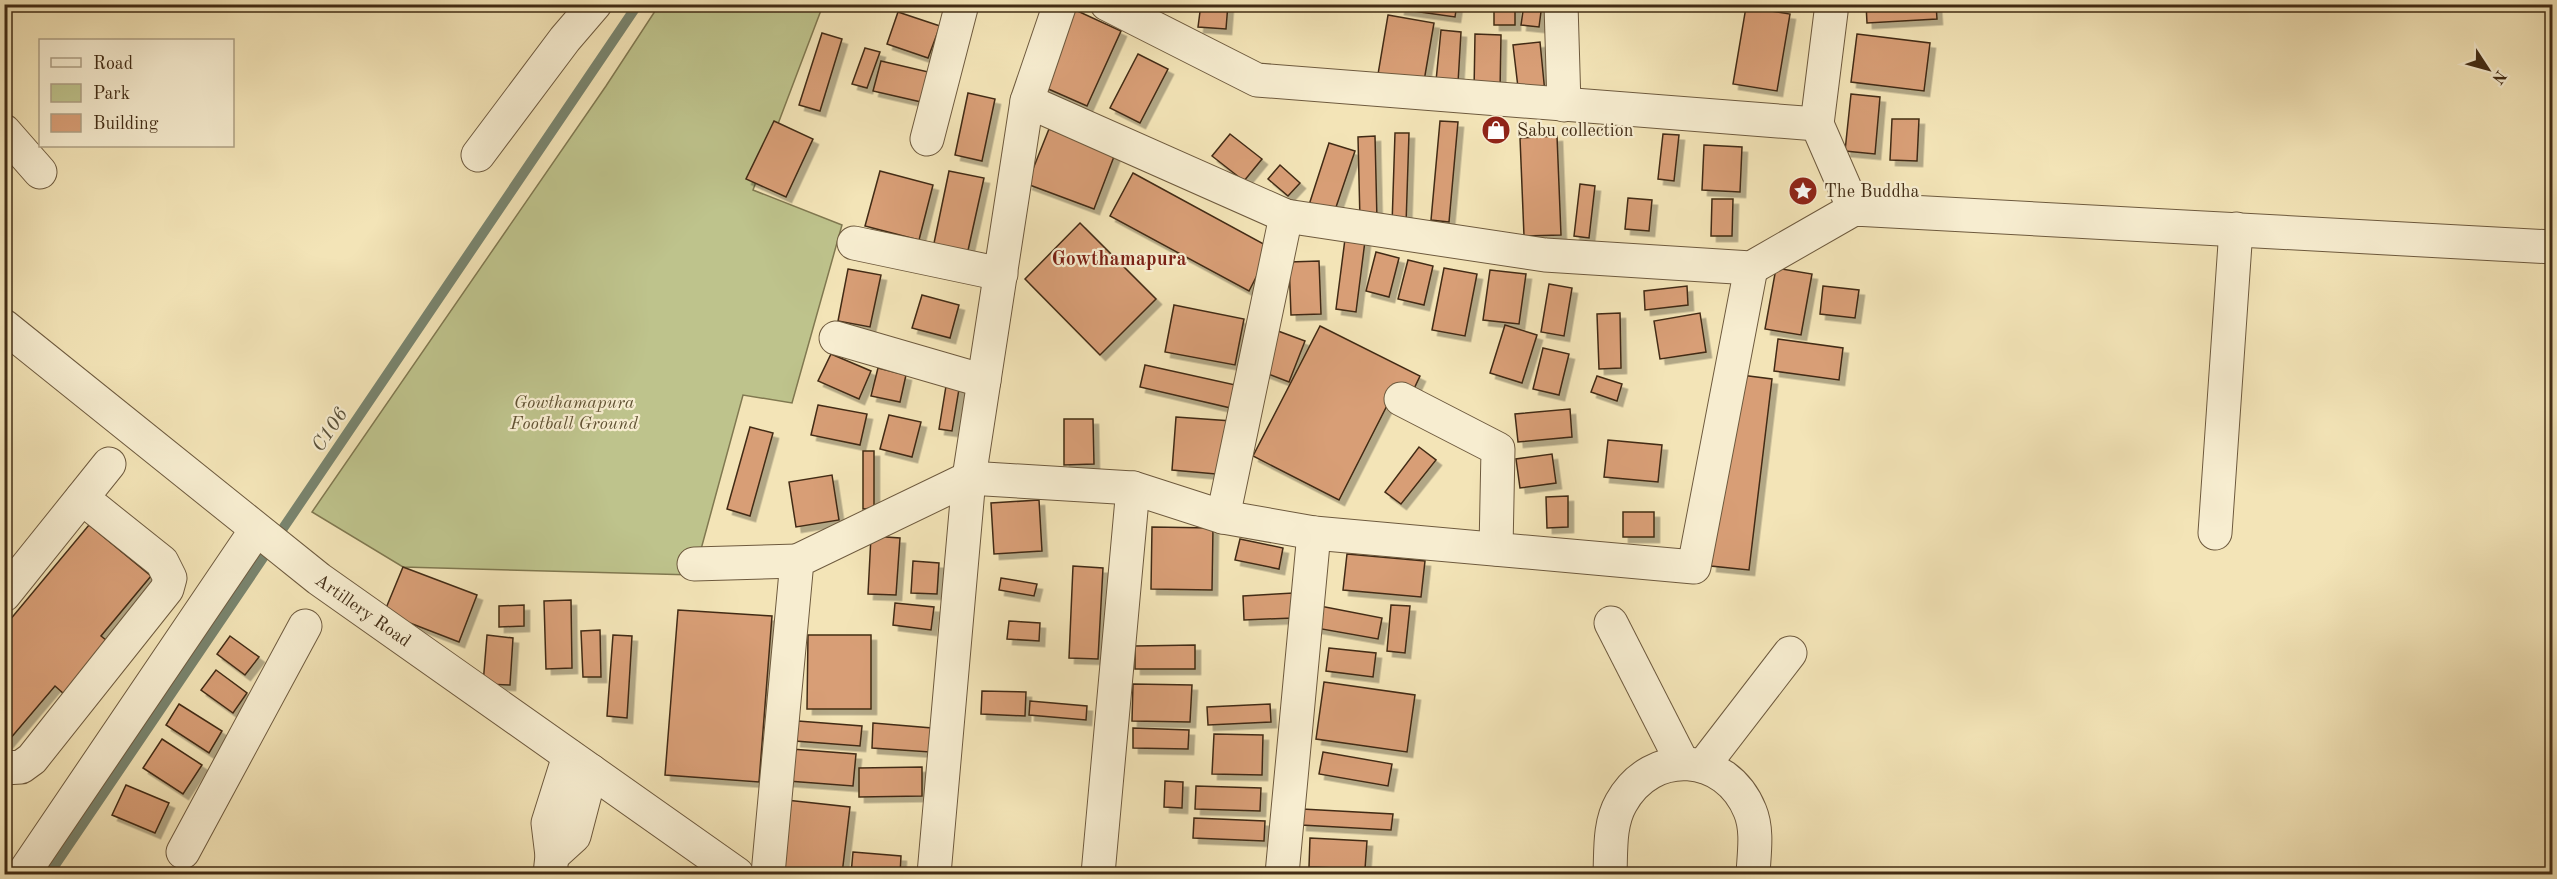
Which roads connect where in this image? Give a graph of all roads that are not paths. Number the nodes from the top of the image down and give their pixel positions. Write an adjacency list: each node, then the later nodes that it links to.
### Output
1 (595, 4): 12 (street)
2 (962, 4): 11 (street)
3 (1060, 4): 7 (street)
4 (1107, 4): 8 (street)
5 (1561, 4): 8 (street)
6 (1832, 4): 9 (street)
7 (1027, 101): 15 (street); 20 (street)
8 (1564, 105): 9 (street)
9 (1817, 124): 14 (street)
10 (4, 131): 13 (street)
11 (927, 139)
12 (478, 155)
13 (40, 172)
14 (1854, 209): 16 (street); 19 (street)
15 (1286, 216): 19 (street); 29 (street)
16 (2236, 229): 18 (street); 32 (street)
17 (854, 243): 20 (street)
18 (2553, 247)
19 (1751, 268): 33 (street)
20 (1001, 274): 23 (street)
21 (4, 326): 30 (street, Artillery Road)
22 (836, 338): 23 (street)
23 (984, 381): 26 (street)
24 (1401, 399): 33 (street)
25 (109, 464): 28 (street)
26 (969, 478): 27 (street); 34 (street); 48 (street)
27 (1133, 488): 29 (street); 49 (street)
28 (82, 498): 36 (street); 42 (street)
29 (1223, 517): 31 (street)
30 (256, 530): 40 (street, Artillery Road); 45 (street)
31 (1314, 533): 33 (street); 50 (street)
32 (2215, 534)
33 (1497, 549)
34 (797, 561): 35 (street); 47 (street)
35 (694, 564)
36 (4, 595)
37 (1611, 623): 41 (street)
38 (305, 626): 43 (street)
39 (1790, 653): 41 (street)
40 (580, 764): 44 (street); 46 (street, Artillery Road)
41 (1692, 764): 51 (street); 52 (street)
42 (4, 768)
43 (183, 852)
44 (551, 865)
45 (23, 874)
46 (737, 874)
47 (768, 874)
48 (934, 874)
49 (1098, 874)
50 (1282, 874)
51 (1610, 874)
52 (1753, 874)

